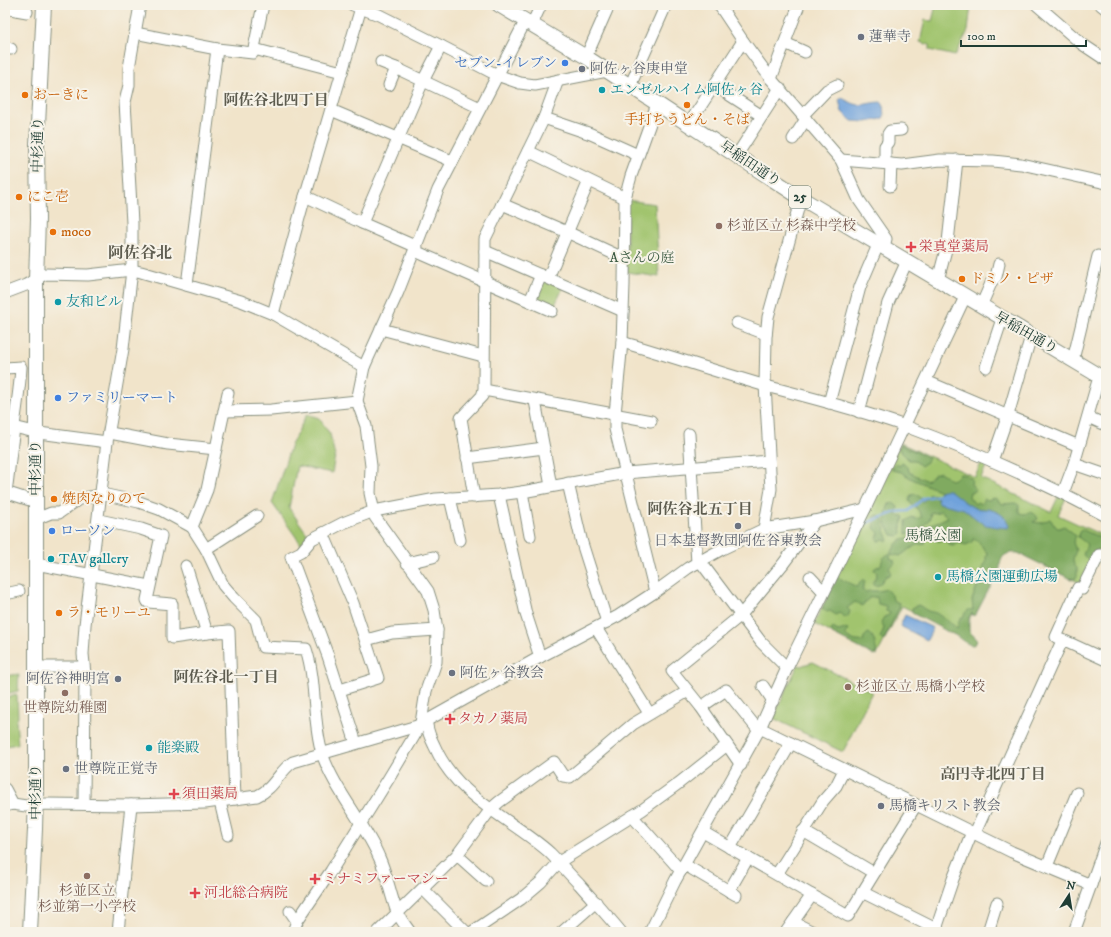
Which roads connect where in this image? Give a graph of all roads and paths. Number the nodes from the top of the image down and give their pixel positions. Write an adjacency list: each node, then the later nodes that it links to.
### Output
1 (44, 5): 76 (main road, 中杉通り)
2 (140, 5): 19 (street)
3 (263, 5): 24 (street)
4 (499, 5): 18 (main road, 早稲田通り / 25)
5 (541, 5): 18 (street)
6 (609, 5): 26 (street)
7 (666, 5): 39 (street)
8 (719, 5): 17 (street)
9 (731, 5): 17 (street)
10 (799, 5): 21 (street)
11 (1037, 5): 27 (street)
12 (1101, 5): 15 (street)
13 (5, 6): 16 (street)
14 (359, 6): 22 (street); 31 (street)
15 (1106, 9)
16 (27, 12)
17 (727, 16): 20 (street)
18 (529, 22): 26 (main road, 早稲田通り / 25); 32 (street)
19 (135, 33): 23 (street); 74 (street)
20 (743, 41): 33 (street); 37 (street)
21 (785, 43): 25 (street); 33 (street)
22 (441, 46): 32 (street); 35 (street)
23 (217, 49): 24 (street); 79 (street)
24 (254, 49): 31 (street)
25 (805, 52)
26 (586, 57): 30 (main road, 早稲田通り / 25)
27 (1106, 60)
28 (381, 62): 29 (street)
29 (396, 68): 35 (street); 36 (street)
30 (607, 71): 34 (street); 39 (main road, 早稲田通り / 25)
31 (342, 72): 43 (street)
32 (498, 75): 34 (street); 42 (street)
33 (771, 79): 40 (street)
34 (558, 80): 46 (street)
35 (423, 81): 42 (street); 49 (street)
36 (389, 85)
37 (714, 85): 44 (street); 47 (street)
38 (837, 85): 45 (street)
39 (630, 86): 41 (main road, 早稲田通り / 25)
40 (780, 88): 44 (street); 45 (street)
41 (657, 104): 47 (main road, 早稲田通り / 25); 52 (street)
42 (480, 108): 56 (street)
43 (331, 110): 49 (street); 61 (street)
44 (762, 116): 53 (street)
45 (805, 117): 50 (street); 54 (street)
46 (544, 118): 51 (street); 52 (street)
47 (689, 124): 53 (main road, 早稲田通り / 25)
48 (901, 130): 57 (street)
49 (398, 138): 56 (street); 65 (street)
50 (793, 139)
51 (528, 151): 58 (street); 64 (street)
52 (638, 155): 62 (street)
53 (737, 155): 63 (main road, 早稲田通り / 25)
54 (841, 160): 57 (street); 67 (street)
55 (957, 160): 57 (street); 59 (street); 77 (street)
56 (452, 161): 68 (street)
57 (888, 164): 60 (street)
58 (589, 181): 62 (street); 66 (street)
59 (1106, 183)
60 (890, 186)
61 (305, 196): 65 (street); 86 (street)
62 (625, 198): 71 (street)
63 (801, 198): 67 (main road, 早稲田通り / 25); 90 (street)
64 (502, 204): 66 (street); 69 (street)
65 (362, 223): 68 (street)
66 (567, 232): 71 (street); 75 (street)
67 (881, 246): 72 (main road, 早稲田通り / 25); 105 (street)
68 (416, 249): 78 (street); 89 (street)
69 (485, 251): 75 (street); 78 (street)
70 (1098, 256): 94 (street)
71 (624, 259): 85 (street)
72 (907, 261): 77 (main road, 早稲田通り / 25); 107 (street)
73 (999, 264): 83 (street)
74 (132, 270): 76 (street); 79 (street); 117 (street)
75 (544, 277): 82 (street); 85 (street)
76 (36, 280): 80 (street); 115 (main road, 中杉通り)
77 (938, 280): 81 (main road, 早稲田通り / 25)
78 (485, 281): 82 (street); 93 (street)
79 (187, 285): 86 (street)
80 (5, 293)
81 (965, 297): 83 (main road, 早稲田通り / 25); 99 (street)
82 (530, 301): 84 (street)
83 (981, 306): 87 (main road, 早稲田通り / 25)
84 (552, 311)
85 (623, 311): 92 (street)
86 (273, 314): 95 (street)
87 (1002, 319): 91 (main road, 早稲田通り / 25); 96 (street)
88 (737, 323): 90 (street)
89 (381, 329): 93 (street); 95 (street)
90 (766, 334): 100 (street)
91 (1031, 336): 94 (main road, 早稲田通り / 25); 109 (street)
92 (622, 342): 100 (street); 108 (street)
93 (484, 356): 101 (street)
94 (1073, 360): 98 (main road, 早稲田通り / 25)
95 (364, 367): 103 (street)
96 (986, 367)
97 (5, 368): 113 (street)
98 (1103, 378): 110 (street)
99 (926, 381): 109 (street); 114 (street)
100 (765, 385): 105 (street); 123 (street)
101 (484, 390): 104 (street); 121 (street)
102 (228, 393): 106 (street)
103 (357, 401): 106 (street); 139 (street)
104 (535, 401): 108 (street); 119 (street)
105 (829, 402): 107 (street)
106 (224, 411): 120 (street)
107 (859, 412): 114 (street)
108 (615, 414): 111 (street); 126 (street)
109 (1008, 416): 118 (street); 122 (street)
110 (1088, 417): 112 (street); 118 (street)
111 (651, 422)
112 (1106, 425)
113 (9, 426): 115 (street); 130 (street)
114 (904, 426): 122 (street); 138 (street)
115 (37, 432): 117 (street); 137 (main road, 中杉通り)
116 (689, 434): 125 (street)
117 (109, 438): 120 (street); 133 (street)
118 (1079, 446): 124 (street)
119 (544, 448): 121 (street); 129 (street)
120 (216, 449): 145 (street)
121 (467, 458): 135 (street)
122 (992, 461): 132 (street)
123 (769, 462): 125 (street); 146 (street)
124 (1074, 464): 127 (street); 132 (street)
125 (691, 468): 126 (street); 153 (street)
126 (626, 473): 128 (street); 161 (street)
127 (1106, 475)
128 (568, 483): 129 (street); 165 (street)
129 (552, 486): 131 (street)
130 (5, 492): 137 (street)
131 (522, 492): 134 (street); 148 (street)
132 (1063, 493): 141 (street)
133 (101, 495): 142 (street); 143 (street); 145 (street)
134 (499, 495): 135 (street); 171 (street)
135 (474, 497): 136 (street)
136 (450, 498): 139 (street); 149 (street)
137 (36, 502): 142 (main road, 中杉通り)
138 (865, 509): 144 (street); 162 (street)
139 (374, 511): 147 (street); 154 (street)
140 (257, 516): 150 (street)
141 (1106, 516)
142 (36, 519): 155 (main road, 中杉通り)
143 (98, 520): 157 (street); 159 (street)
144 (815, 521): 146 (street); 164 (street)
145 (192, 527): 150 (street)
146 (764, 529): 153 (street)
147 (323, 533): 169 (street); 177 (street)
148 (530, 536)
149 (460, 540)
150 (206, 549): 187 (street)
151 (1106, 555): 170 (street)
152 (433, 557): 154 (street)
153 (698, 562): 161 (street); 164 (street)
154 (407, 563): 167 (street)
155 (36, 564): 157 (street); 173 (main road, 中杉通り)
156 (186, 566): 168 (street)
157 (91, 575): 159 (street); 174 (street)
158 (810, 577): 162 (street)
159 (149, 586): 168 (street)
160 (19, 591): 163 (street)
161 (655, 592): 165 (street)
162 (824, 592): 175 (street)
163 (5, 594)
164 (740, 616): 175 (street); 178 (street)
165 (608, 622): 166 (street)
166 (596, 628): 171 (street); 181 (street)
167 (437, 630): 169 (street); 182 (street)
168 (206, 633): 192 (street)
169 (366, 640): 177 (street)
170 (1062, 641): 172 (street); 204 (street)
171 (540, 657): 182 (street)
172 (1106, 660)
173 (36, 667): 174 (street); 198 (main road, 中杉通り)
174 (83, 667): 194 (street)
175 (787, 668): 179 (street)
176 (763, 686): 179 (street)
177 (340, 690): 184 (street)
178 (688, 691): 180 (street); 181 (street)
179 (773, 701): 183 (street)
180 (701, 707): 183 (street); 186 (street)
181 (649, 713): 199 (street)
182 (421, 723): 184 (street); 199 (street); 201 (street)
183 (760, 730): 185 (street); 188 (street)
184 (356, 743): 187 (street)
185 (790, 743): 189 (street); 207 (street)
186 (727, 745): 188 (street); 200 (street)
187 (322, 754): 192 (street); 201 (street)
188 (741, 765): 203 (street)
189 (844, 770): 197 (street); 202 (street)
190 (5, 789): 195 (street)
191 (1077, 793): 211 (street)
192 (235, 799): 193 (street)
193 (220, 802): 196 (street); 205 (street)
194 (84, 804): 196 (street); 198 (street)
195 (9, 805): 198 (street)
196 (131, 805): 229 (street)
197 (916, 805): 204 (street); 214 (street)
198 (36, 806): 228 (main road, 中杉通り)
199 (491, 809): 208 (street); 210 (street)
200 (632, 816): 210 (street); 212 (street)
201 (361, 822): 223 (street); 224 (street)
202 (804, 831): 213 (street); 214 (street)
203 (703, 832): 207 (street); 212 (street)
204 (974, 832): 211 (street); 226 (street)
205 (228, 836)
206 (1106, 843): 216 (street)
207 (730, 848): 209 (street)
208 (457, 855): 215 (street); 217 (street)
209 (748, 858): 212 (street); 213 (street)
210 (559, 862): 220 (street); 234 (street)
211 (1047, 866): 216 (street)
212 (683, 868): 237 (street)
213 (777, 874): 219 (street)
214 (874, 874): 218 (street)
215 (486, 881)
216 (1091, 885): 227 (street)
217 (423, 889): 223 (street); 233 (street)
218 (862, 892): 219 (street); 226 (street)
219 (812, 895): 225 (street)
220 (596, 902): 235 (street); 236 (street)
221 (997, 903): 240 (street)
222 (290, 911): 224 (street)
223 (397, 913): 231 (street); 232 (street)
224 (297, 921): 230 (street)
225 (793, 922): 238 (street); 239 (street)
226 (935, 931)
227 (1076, 931)
228 (30, 932)
229 (118, 932)
230 (293, 932)
231 (378, 932)
232 (410, 932)
233 (466, 932)
234 (472, 932)
235 (562, 932)
236 (621, 932)
237 (650, 932)
238 (786, 932)
239 (813, 932)
240 (988, 932)

